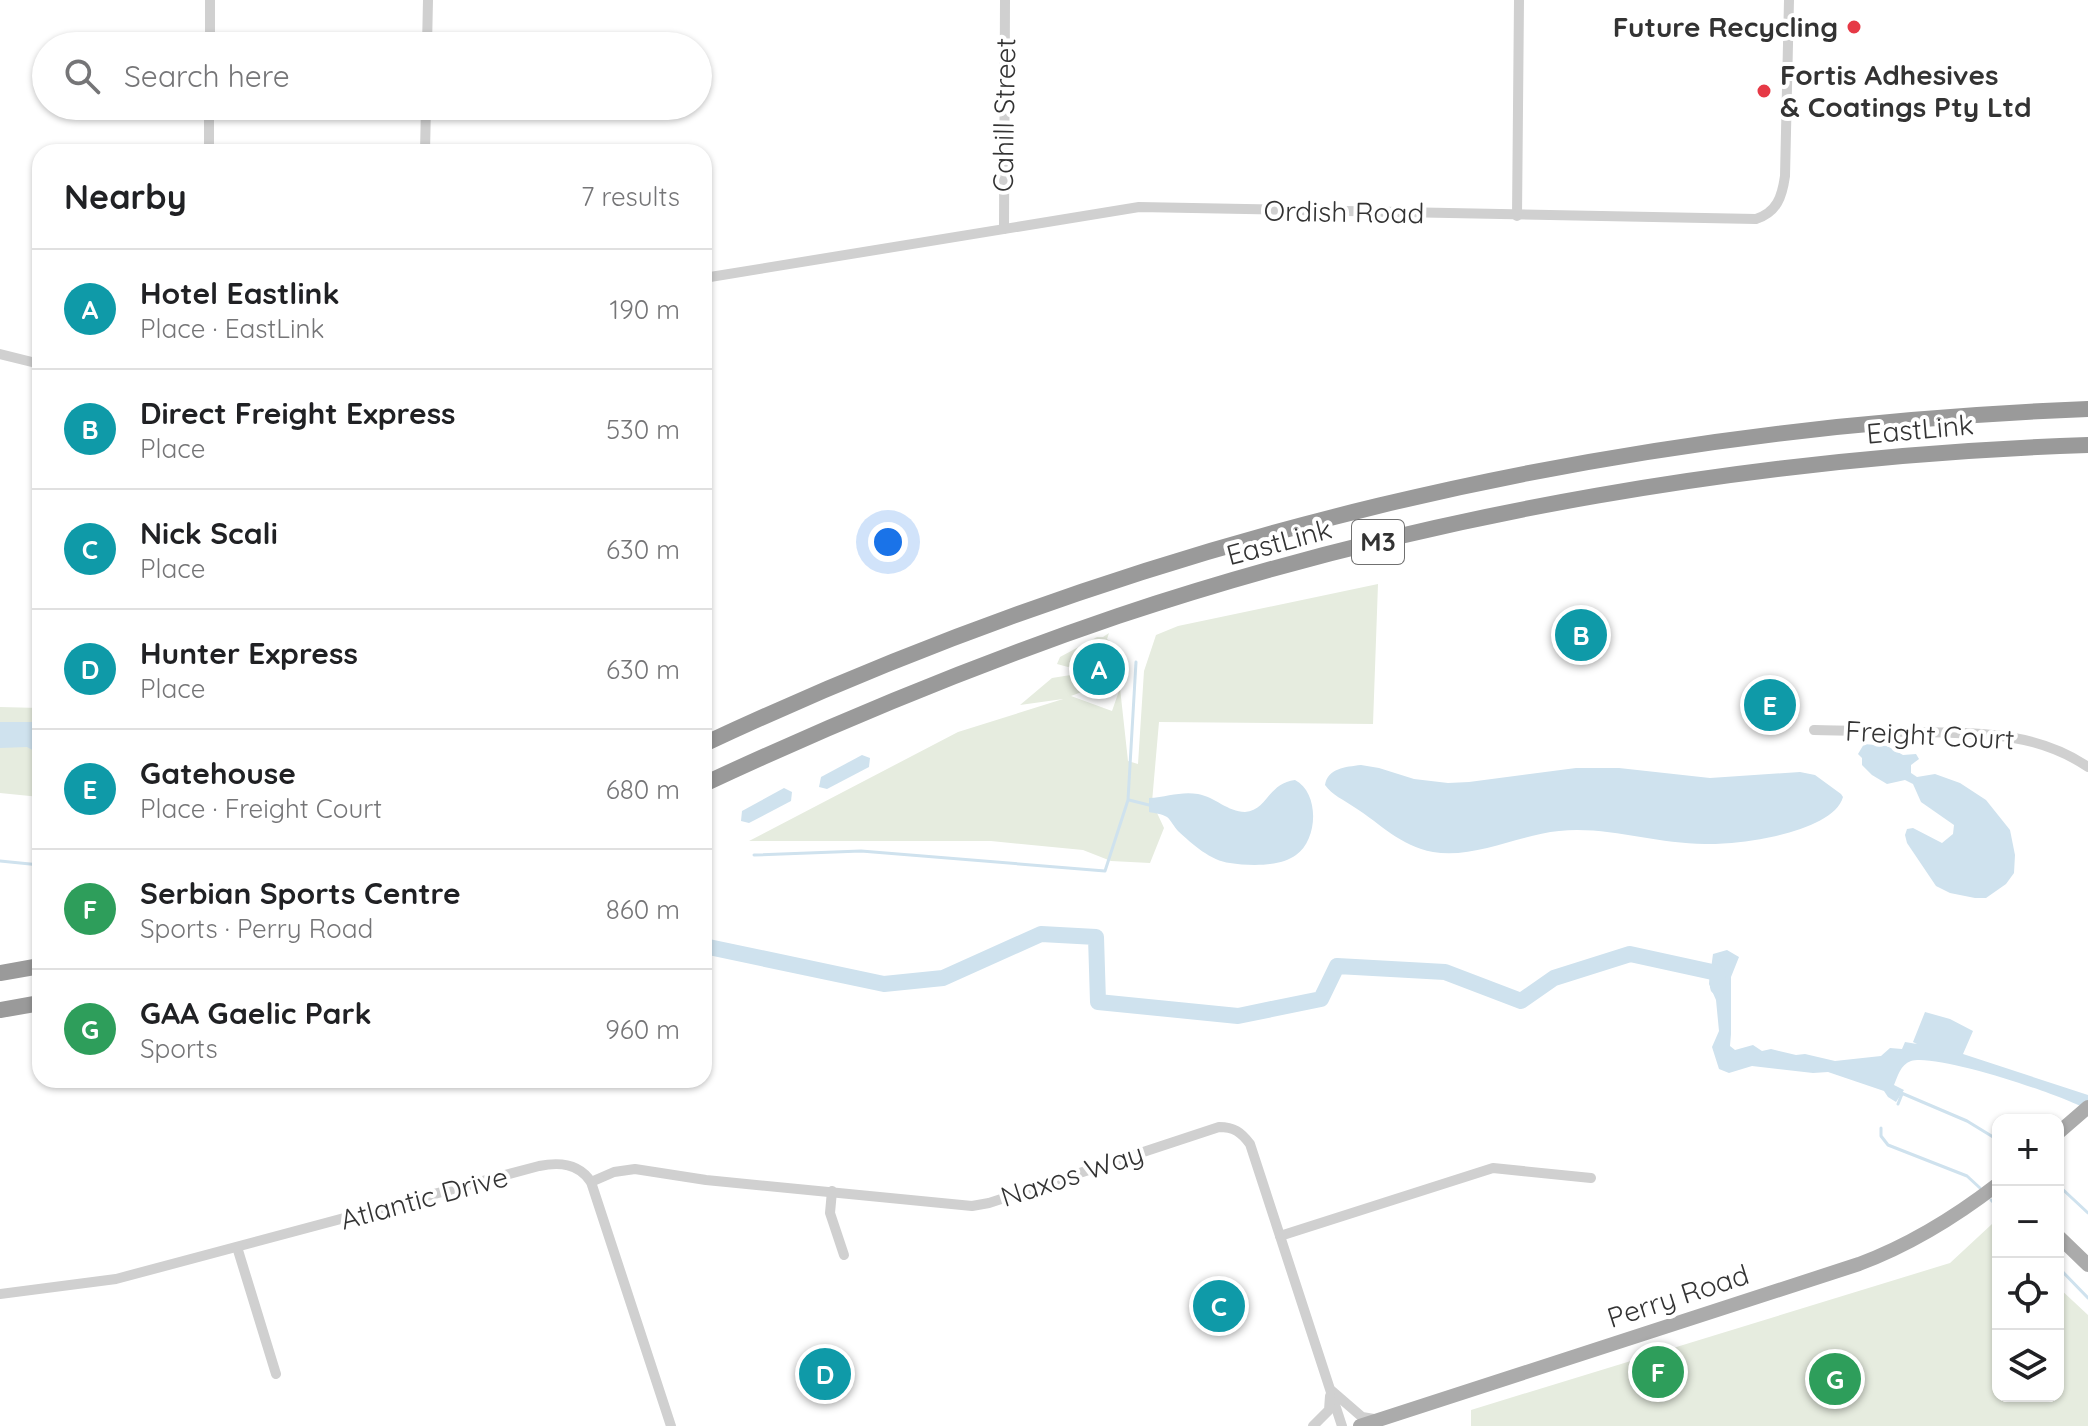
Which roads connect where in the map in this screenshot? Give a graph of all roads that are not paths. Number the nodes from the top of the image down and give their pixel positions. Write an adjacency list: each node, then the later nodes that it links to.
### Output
1 (210, 0): 6 (street)
2 (428, 0): 7 (street)
3 (1005, 0): 13 (street, Cahill Street)
4 (1519, 0): 12 (street)
5 (1789, 0): 12 (street, Ordish Road)
6 (210, 32)
7 (427, 32)
8 (209, 120): 10 (street)
9 (426, 120): 11 (street)
10 (209, 144)
11 (425, 144)
12 (1517, 216): 13 (street, Ordish Road)
13 (1004, 229): 14 (street, Ordish Road)
14 (712, 277)
15 (0, 354): 16 (street)
16 (32, 362)
17 (2088, 409): 20 (highway, EastLink / M3)
18 (2088, 445): 22 (highway, EastLink / M3)
19 (1814, 730): 21 (street, Freight Court)
20 (712, 740)
21 (2088, 767)
22 (712, 780)
23 (32, 967): 24 (highway)
24 (0, 973)
25 (32, 1004): 26 (highway)
26 (0, 1010)
27 (2088, 1107): 28 (main road)
28 (2064, 1128)
29 (1591, 1178): 33 (street)
30 (591, 1182): 32 (street, Naxos Way); 35 (street, Atlantic Drive); 42 (street)
31 (1995, 1186): 41 (main road, Perry Road)
32 (832, 1191): 33 (street, Naxos Way); 36 (street)
33 (1280, 1236): 40 (street, Naxos Way)
34 (2064, 1242): 37 (main road)
35 (237, 1247): 38 (street, Atlantic Drive); 39 (street)
36 (844, 1255)
37 (2088, 1265)
38 (0, 1294)
39 (276, 1374)
40 (1330, 1390): 41 (street); 43 (street); 44 (street, Naxos Way)
41 (1379, 1420): 45 (main road, Perry Road)
42 (671, 1426)
43 (1313, 1426)
44 (1342, 1426)
45 (1360, 1426)

